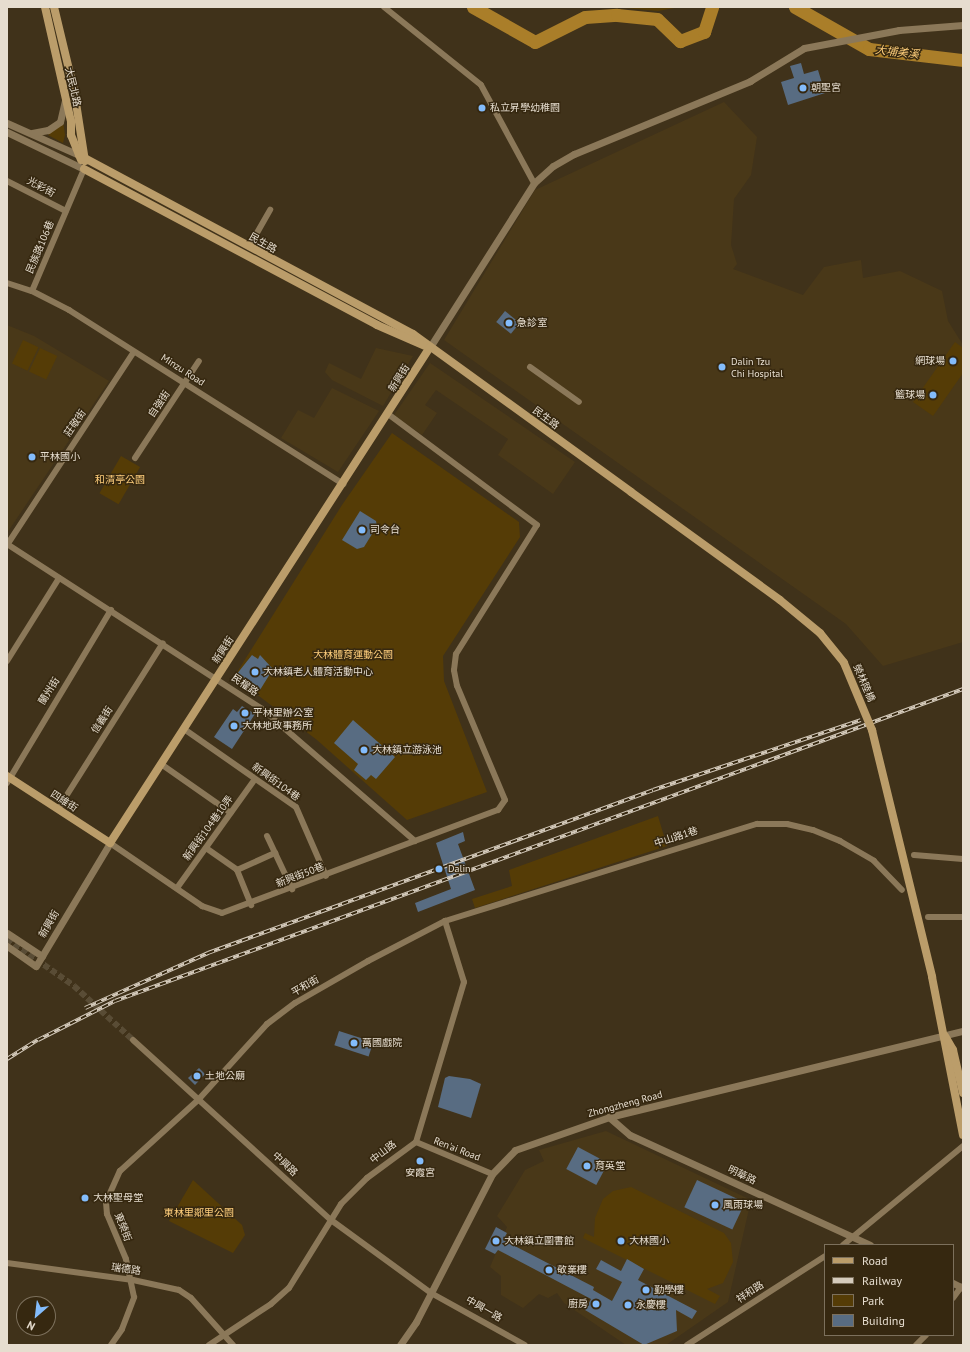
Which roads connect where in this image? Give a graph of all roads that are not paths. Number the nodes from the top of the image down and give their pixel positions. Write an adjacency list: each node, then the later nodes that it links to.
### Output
1 (46, 7): 5 (main road, 大民北路)
2 (54, 7): 9 (main road, 大民北路)
3 (384, 7): 12 (street)
4 (963, 25): 12 (street)
5 (65, 96): 8 (street); 9 (main road, 大民北路)
6 (7, 123): 8 (street)
7 (7, 132): 10 (street)
8 (30, 133): 9 (street)
9 (82, 157): 10 (main road); 15 (main road, 民生路)
10 (84, 169): 14 (street, 民族路106巷); 18 (main road, 民生路)
11 (7, 181): 14 (street, 光彩街)
12 (534, 182): 18 (street)
13 (270, 210): 15 (street)
14 (66, 211): 17 (street, 民族路106巷)
15 (250, 247): 18 (main road, 民生路)
16 (7, 283): 17 (street, Minzu Road)
17 (32, 291): 19 (street, Minzu Road)
18 (430, 347): 24 (main road, 新興街); 27 (main road, 民生路)
19 (134, 352): 22 (street, Minzu Road); 28 (street, 莊敬街)
20 (199, 361): 22 (street, 自強街)
21 (530, 367): 23 (street)
22 (185, 383): 25 (street, 自強街); 26 (street, Minzu Road)
23 (579, 402)
24 (388, 414): 26 (main road, 新興街); 41 (street, 新興街50巷)
25 (135, 458)
26 (343, 484): 33 (main road, 新興街)
27 (630, 492): 60 (main road, 榮林陸橋, bridge)
28 (7, 544): 29 (street, 民權路)
29 (59, 578): 30 (street, 民權路); 32 (street)
30 (111, 610): 31 (street, 民權路); 36 (street, 蘭州街)
31 (163, 643): 33 (street, 民權路); 38 (street, 信義街)
32 (7, 661)
33 (217, 678): 34 (main road, 新興街); 41 (street, 民權路)
34 (184, 729): 35 (main road, 新興街); 37 (street, 新興街104巷)
35 (162, 764): 39 (street); 42 (main road, 新興街)
36 (8, 779): 38 (main road, 四維街)
37 (255, 779): 39 (street, 新興街104巷10弄); 48 (street, 新興街104巷)
38 (58, 808): 42 (main road, 四維街)
39 (231, 813): 43 (street, 新興街104巷10弄)
40 (267, 836): 44 (street)
41 (415, 841): 48 (street, 新興街50巷)
42 (110, 843): 49 (street, 新興街50巷); 58 (street, 新興街)
43 (206, 848): 47 (street); 49 (street, 新興街104巷10弄)
44 (275, 853): 47 (street); 50 (street)
45 (914, 855): 46 (street)
46 (963, 859)
47 (236, 870): 52 (street)
48 (326, 876): 50 (street, 新興街50巷)
49 (177, 888): 52 (street, 新興街50巷)
50 (292, 889): 52 (street, 新興街50巷)
51 (902, 890): 55 (street, 中山路1巷)
52 (251, 905)
53 (928, 917): 54 (street)
54 (963, 917)
55 (445, 921): 63 (street, 平和街); 66 (street)
56 (7, 933): 58 (street)
57 (7, 946): 58 (street, 新興街)
58 (42, 956)
59 (963, 1031): 60 (street, Zhongzheng Road)
60 (945, 1036): 62 (main road); 64 (street, Zhongzheng Road); 65 (main road)
61 (134, 1040): 63 (street, 中興路)
62 (963, 1093)
63 (198, 1099): 69 (street, 中興路); 75 (street, 東榮街)
64 (609, 1117): 68 (street, Zhongzheng Road); 70 (street, 明華路)
65 (963, 1135)
66 (416, 1142): 68 (street, Ren'ai Road); 69 (street, 中山路)
67 (963, 1146): 70 (street)
68 (492, 1174): 77 (street, Zhongzheng Road)
69 (331, 1220): 77 (street, 中興路); 79 (street, 中山路)
70 (855, 1238): 71 (street); 72 (street, 明華路)
71 (846, 1244)
72 (868, 1244)
73 (824, 1257): 86 (street, 祥和路)
74 (7, 1263): 75 (street, 瑞德路)
75 (132, 1280): 79 (street, 瑞德路); 81 (street, 東榮街)
76 (962, 1287): 78 (street)
77 (431, 1293): 84 (street, Zhongzheng Road); 85 (street, 中興一路)
78 (954, 1297)
79 (224, 1335): 82 (street, 中山路); 83 (street, 瑞德路)
80 (925, 1336): 87 (street)
81 (111, 1345)
82 (209, 1345)
83 (233, 1345)
84 (400, 1345)
85 (525, 1345)
86 (687, 1345)
87 (916, 1345)

